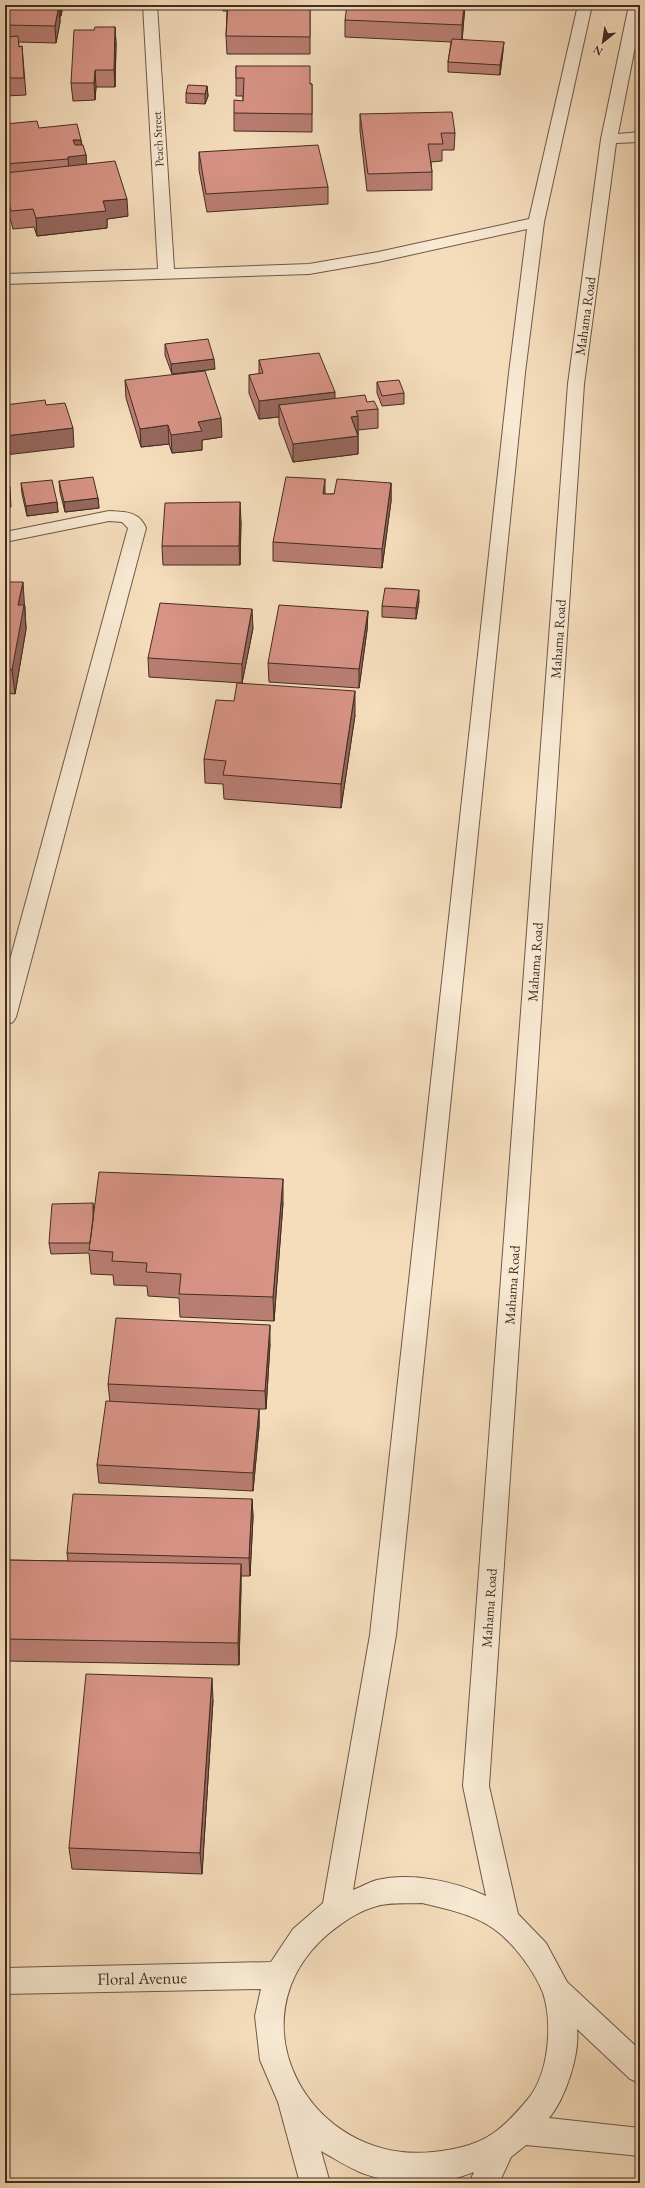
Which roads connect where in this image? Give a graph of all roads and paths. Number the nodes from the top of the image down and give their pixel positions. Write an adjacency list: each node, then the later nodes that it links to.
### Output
1 (150, 5): 7 (street, Peach Street)
2 (585, 5): 6 (street)
3 (636, 5): 5 (street, Mahama Road)
4 (640, 137): 5 (street)
5 (609, 139): 13 (street, Mahama Road)
6 (536, 222): 7 (street); 12 (street)
7 (166, 274): 8 (street)
8 (5, 279)
9 (5, 537): 10 (street)
10 (8, 991): 11 (street)
11 (5, 1017)
12 (336, 1910): 13 (street); 14 (street)
13 (504, 1920): 16 (street)
14 (280, 1975): 15 (street, Floral Avenue); 18 (street)
15 (5, 1981)
16 (556, 1992): 17 (street); 19 (street)
17 (640, 2069)
18 (292, 2101): 19 (street); 21 (street)
19 (511, 2138): 20 (street); 22 (street)
20 (640, 2142)
21 (315, 2183)
22 (484, 2183)

